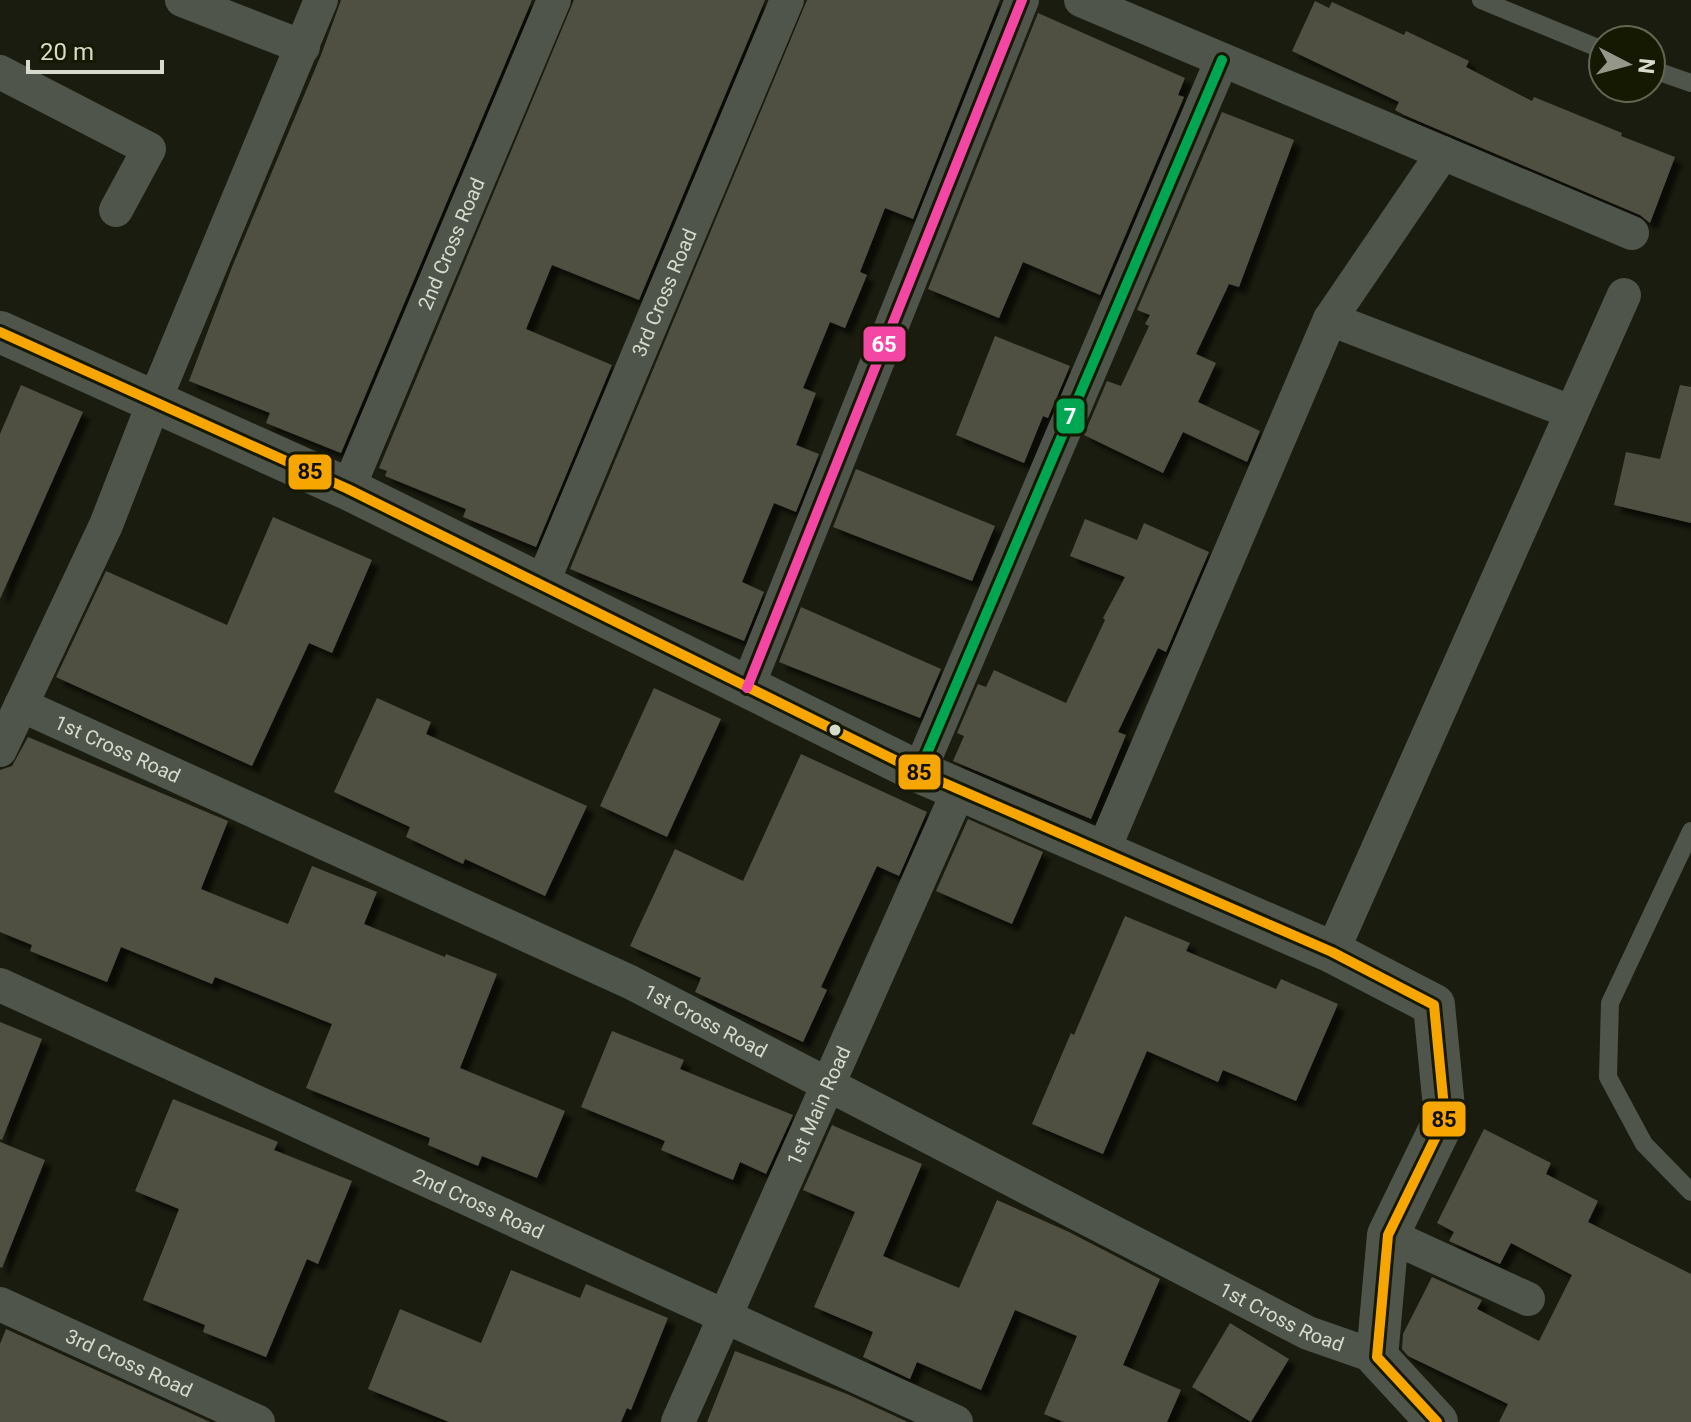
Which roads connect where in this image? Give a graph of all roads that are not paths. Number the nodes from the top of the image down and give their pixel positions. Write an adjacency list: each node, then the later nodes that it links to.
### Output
1 (182, 0): 9 (street)
2 (321, 0): 9 (street)
3 (554, 0): 22 (street, 2nd Cross Road)
4 (787, 0): 23 (street, 3rd Cross Road)
5 (1022, 0): 24 (street)
6 (1081, 0): 10 (street)
7 (1481, 0): 8 (lane)
8 (1587, 43)
9 (303, 47): 20 (street)
10 (1222, 60): 14 (street); 27 (street)
11 (1667, 75): 13 (lane)
12 (4, 83): 15 (street)
13 (1691, 83)
14 (1443, 153): 16 (street); 18 (street)
15 (116, 210)
16 (1632, 233)
17 (1624, 295): 21 (street)
18 (1330, 319): 21 (street); 30 (street)
19 (0, 332): 20 (street)
20 (154, 402): 22 (street); 25 (street)
21 (1571, 412): 31 (street)
22 (348, 489): 23 (street)
23 (542, 584): 24 (street)
24 (747, 688): 27 (street)
25 (21, 705): 26 (street); 33 (street, 1st Cross Road)
26 (0, 750)
27 (919, 772): 28 (street)
28 (959, 790): 30 (street); 33 (street, 1st Main Road)
29 (1691, 831): 34 (lane)
30 (1103, 851): 31 (street)
31 (1332, 952): 35 (street)
32 (0, 985): 38 (street, 2nd Cross Road)
33 (828, 1084): 38 (street, 1st Main Road); 39 (street, 1st Cross Road)
34 (1691, 1192)
35 (1388, 1235): 36 (street); 39 (street)
36 (1528, 1299)
37 (0, 1304): 40 (street, 3rd Cross Road)
38 (726, 1315): 41 (street, 1st Main Road); 42 (street, 2nd Cross Road)
39 (1377, 1357): 43 (street)
40 (258, 1422)
41 (678, 1422)
42 (956, 1422)
43 (1437, 1422)

